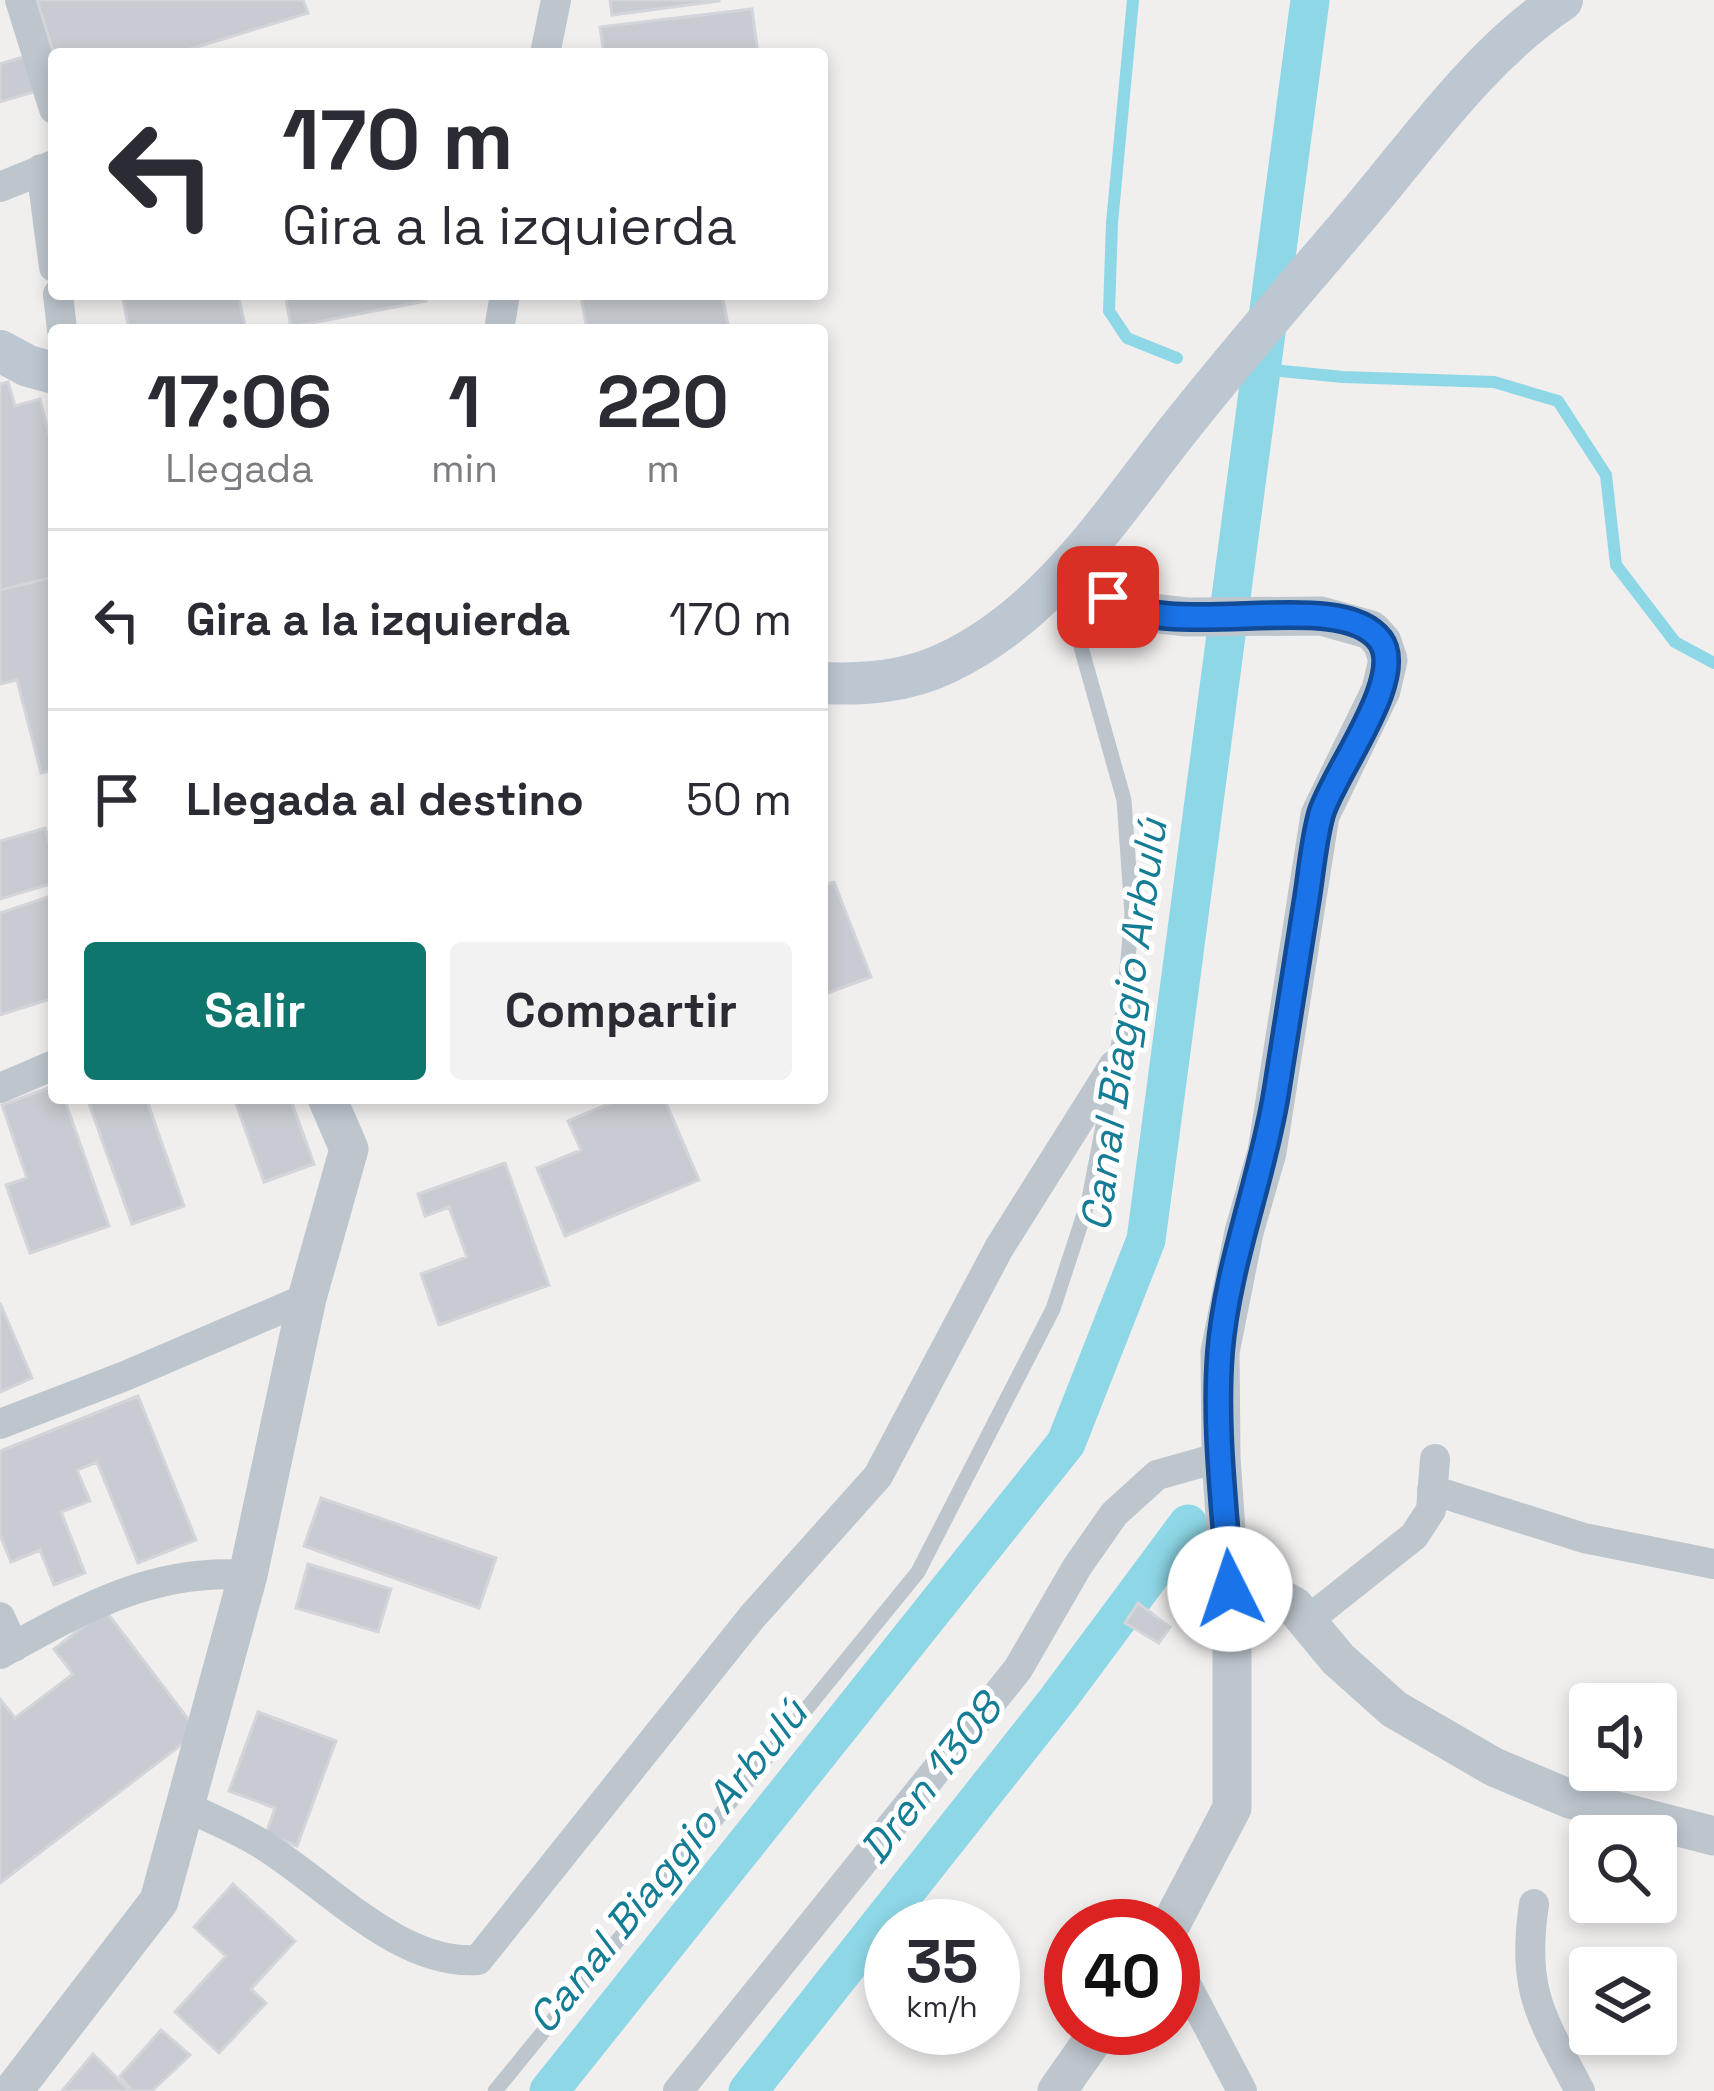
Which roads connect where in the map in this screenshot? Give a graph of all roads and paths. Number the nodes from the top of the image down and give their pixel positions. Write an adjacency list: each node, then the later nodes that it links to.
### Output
1 (20, 0): 5 (street)
2 (556, 0): 4 (street)
3 (1562, 0): 10 (main road)
4 (546, 48)
5 (48, 90)
6 (47, 167): 7 (street)
7 (0, 187)
8 (0, 351): 9 (main road)
9 (48, 371)
10 (1083, 553): 11 (street); 12 (main road)
11 (1124, 610): 13 (lane); 19 (street)
12 (828, 682)
13 (1114, 1065): 26 (street); 33 (lane)
14 (48, 1068): 15 (street)
15 (0, 1088)
16 (330, 1104): 17 (street)
17 (307, 1298): 18 (street); 21 (street)
18 (0, 1424)
19 (1221, 1457): 22 (street); 34 (street)
20 (1714, 1564): 24 (street)
21 (248, 1575): 25 (street); 26 (street)
22 (1231, 1604): 24 (street); 28 (street)
23 (0, 1617): 25 (street)
24 (1307, 1622): 27 (street)
25 (7, 1650)
26 (185, 1806): 32 (street)
27 (1714, 1836)
28 (1184, 1899)
29 (1534, 1904): 37 (street)
30 (1200, 2011): 36 (street)
31 (1083, 2055): 35 (street)
32 (13, 2091)
33 (495, 2091)
34 (678, 2091)
35 (1058, 2091)
36 (1242, 2091)
37 (1580, 2091)

